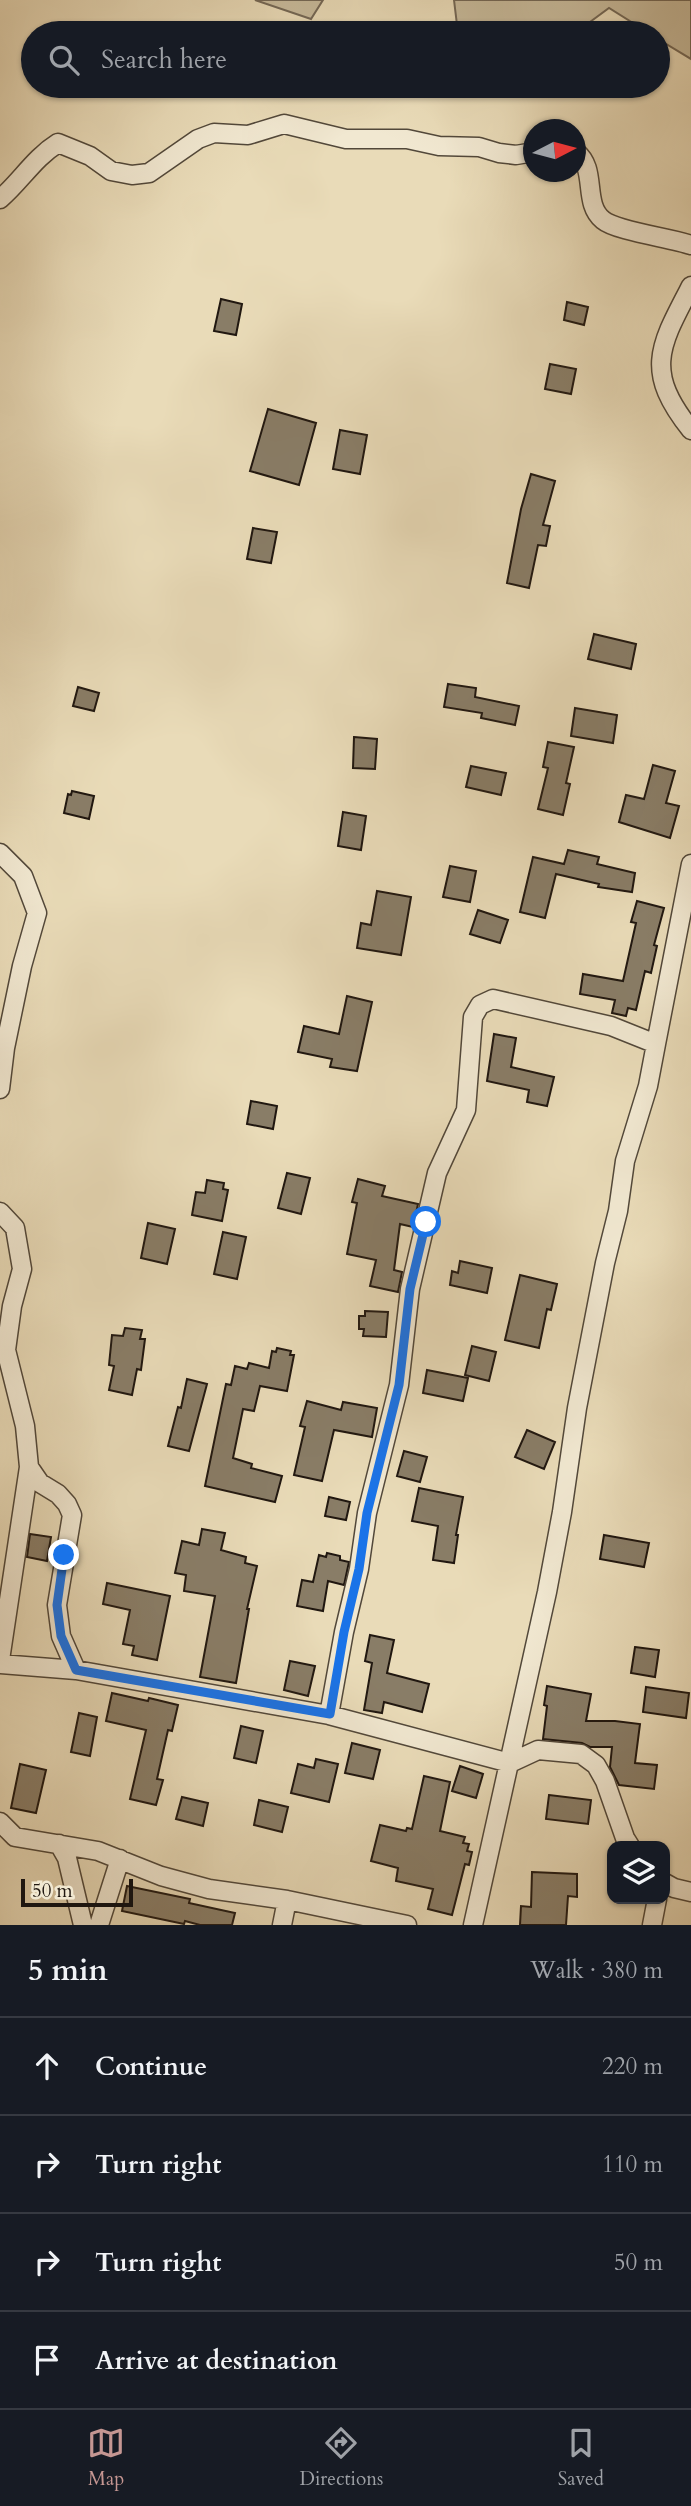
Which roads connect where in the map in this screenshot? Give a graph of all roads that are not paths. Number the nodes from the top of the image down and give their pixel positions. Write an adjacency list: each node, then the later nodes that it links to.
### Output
1 (523, 154): 3 (street)
2 (586, 163): 4 (street)
3 (0, 199)
4 (691, 245)
5 (691, 286): 6 (street)
6 (691, 430)
7 (0, 853): 10 (street)
8 (691, 864): 9 (street)
9 (656, 1044): 15 (street); 16 (street)
10 (0, 1089)
11 (0, 1212): 12 (street)
12 (29, 1467): 13 (street); 14 (street)
13 (0, 1662): 14 (street)
14 (76, 1670): 15 (street)
15 (330, 1714): 16 (street)
16 (510, 1763): 18 (street); 29 (street)
17 (0, 1822): 19 (street)
18 (627, 1841)
19 (59, 1844): 20 (street); 25 (street)
20 (121, 1859): 23 (street); 26 (street)
21 (670, 1886): 22 (street)
22 (691, 1892)
23 (287, 1900): 27 (street); 28 (street)
24 (656, 1904): 30 (street)
25 (83, 1925)
26 (99, 1925)
27 (282, 1925)
28 (407, 1925)
29 (473, 1925)
30 (652, 1925)

